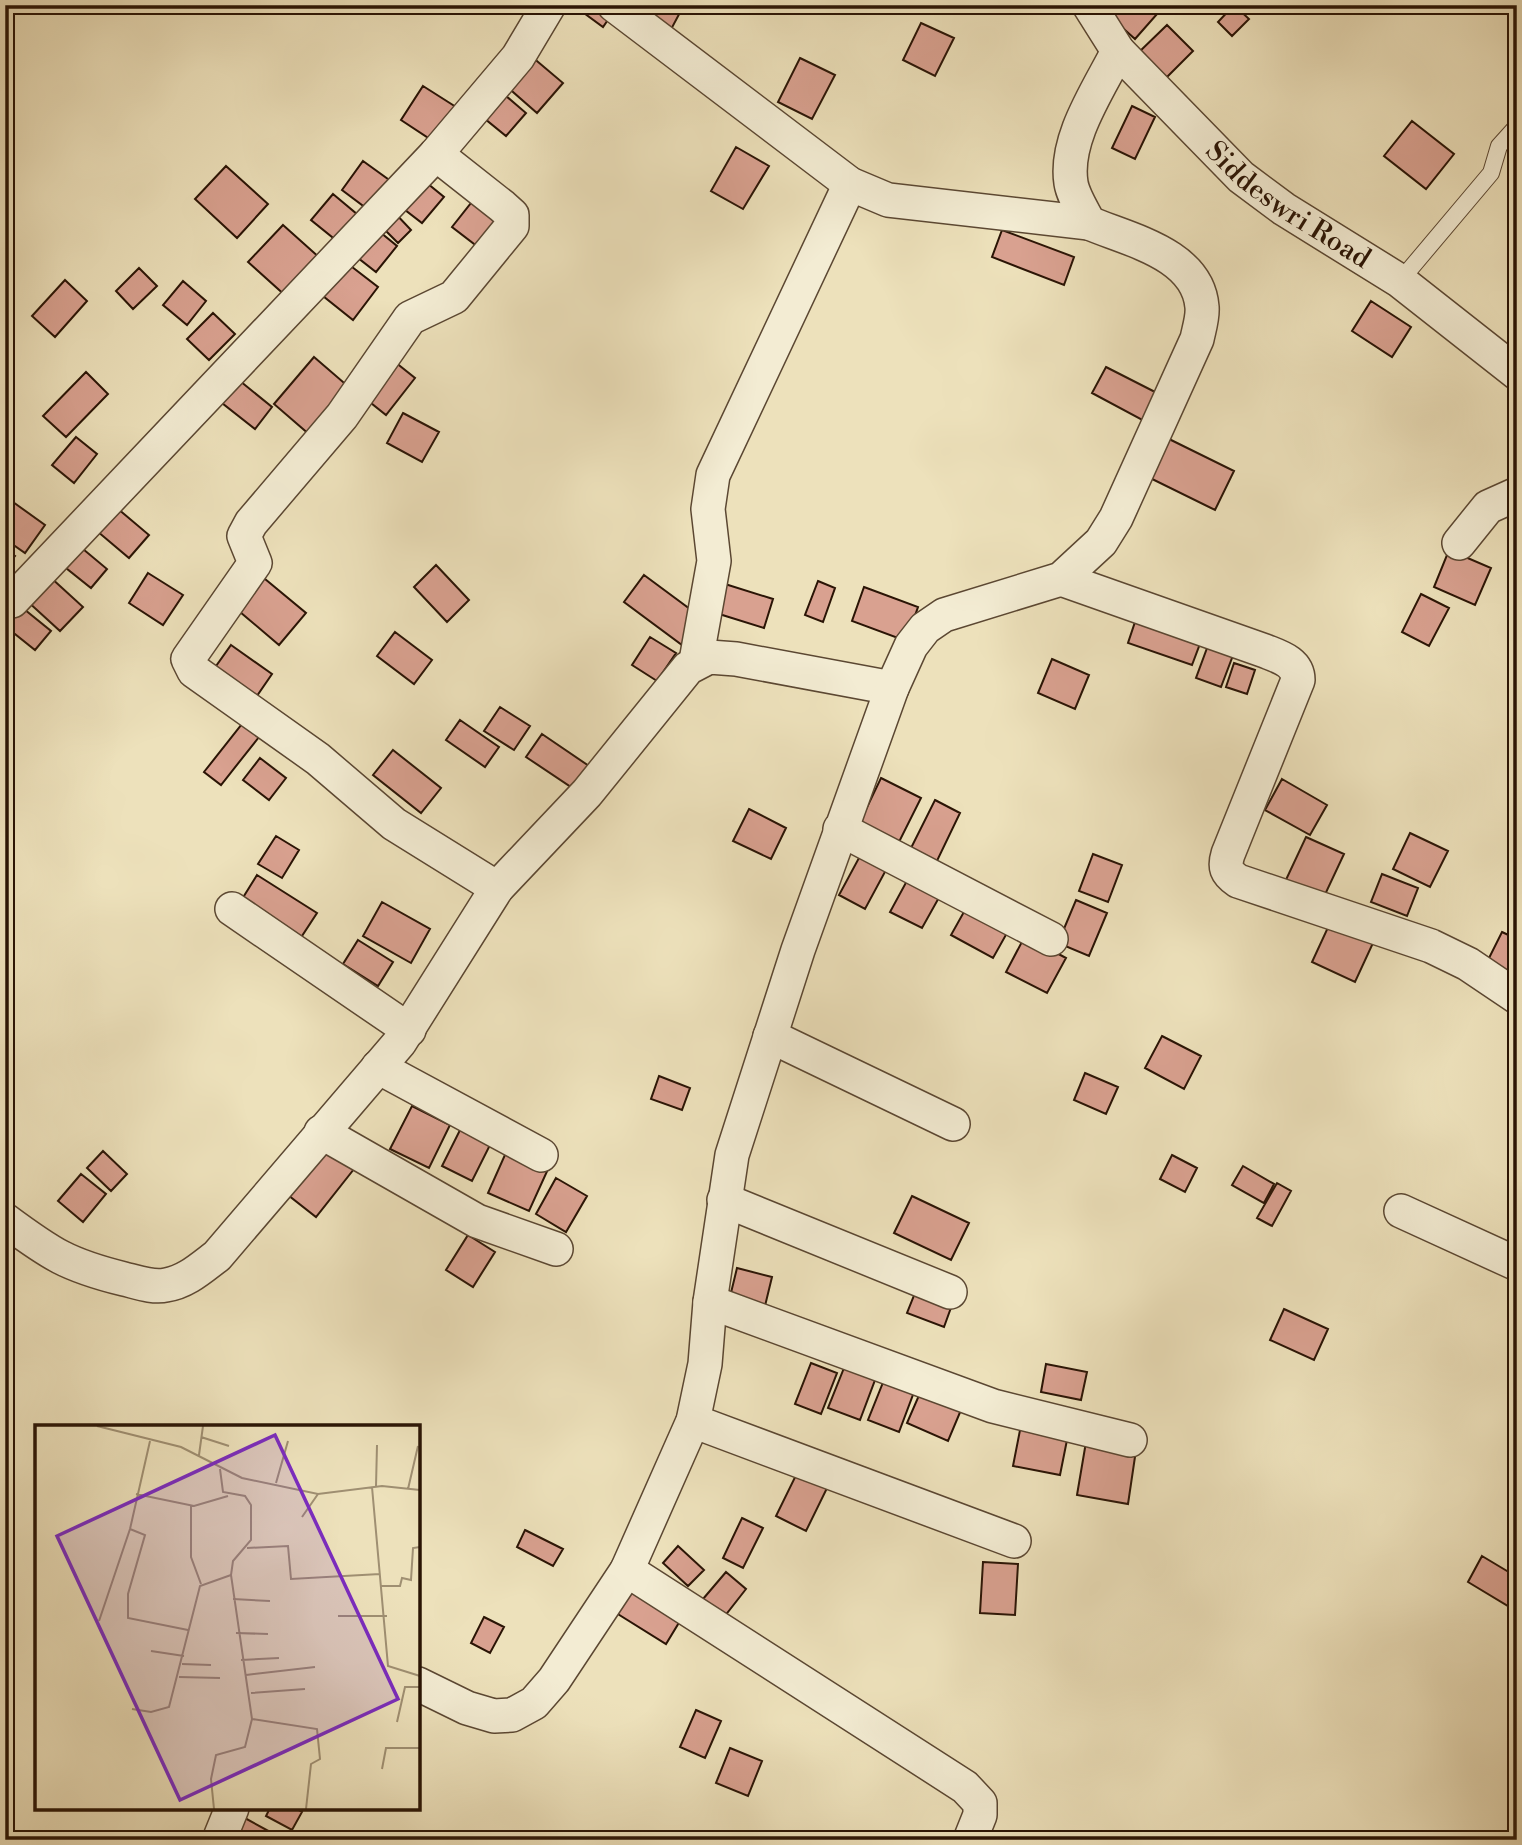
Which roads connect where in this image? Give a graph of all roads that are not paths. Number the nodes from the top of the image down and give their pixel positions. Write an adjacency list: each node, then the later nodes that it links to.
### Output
1 (549, 5): 6 (street)
2 (614, 5): 7 (street)
3 (1089, 5): 4 (street, Siddeswri Road)
4 (1118, 51): 8 (street); 9 (street, Siddeswri Road)
5 (1517, 126): 9 (lane)
6 (436, 154): 14 (street); 18 (street)
7 (850, 184): 8 (street); 15 (street)
8 (1089, 223): 13 (street)
9 (1400, 281): 10 (street, Siddeswri Road)
10 (1517, 373)
11 (1517, 494): 12 (street)
12 (1459, 543)
13 (1061, 579): 16 (street); 21 (street)
14 (12, 601)
15 (696, 661): 16 (street); 18 (street)
16 (892, 688): 17 (street)
17 (840, 829): 20 (street); 23 (street)
18 (497, 888): 22 (street)
19 (232, 909): 22 (street)
20 (1051, 939)
21 (1517, 997)
22 (409, 1030): 24 (street)
23 (770, 1036): 25 (street); 28 (street)
24 (378, 1067): 26 (street); 27 (street)
25 (953, 1124)
26 (321, 1132): 30 (street); 31 (street)
27 (541, 1155)
28 (724, 1200): 33 (street); 34 (street)
29 (1401, 1211): 32 (street)
30 (5, 1220)
31 (556, 1249)
32 (1517, 1264)
33 (950, 1292)
34 (710, 1302): 35 (street); 36 (street)
35 (693, 1422): 37 (street); 38 (street)
36 (1129, 1440)
37 (1014, 1541)
38 (627, 1570): 39 (street); 42 (street)
39 (420, 1685)
40 (231, 1810): 41 (street)
41 (219, 1840)
42 (970, 1840)

